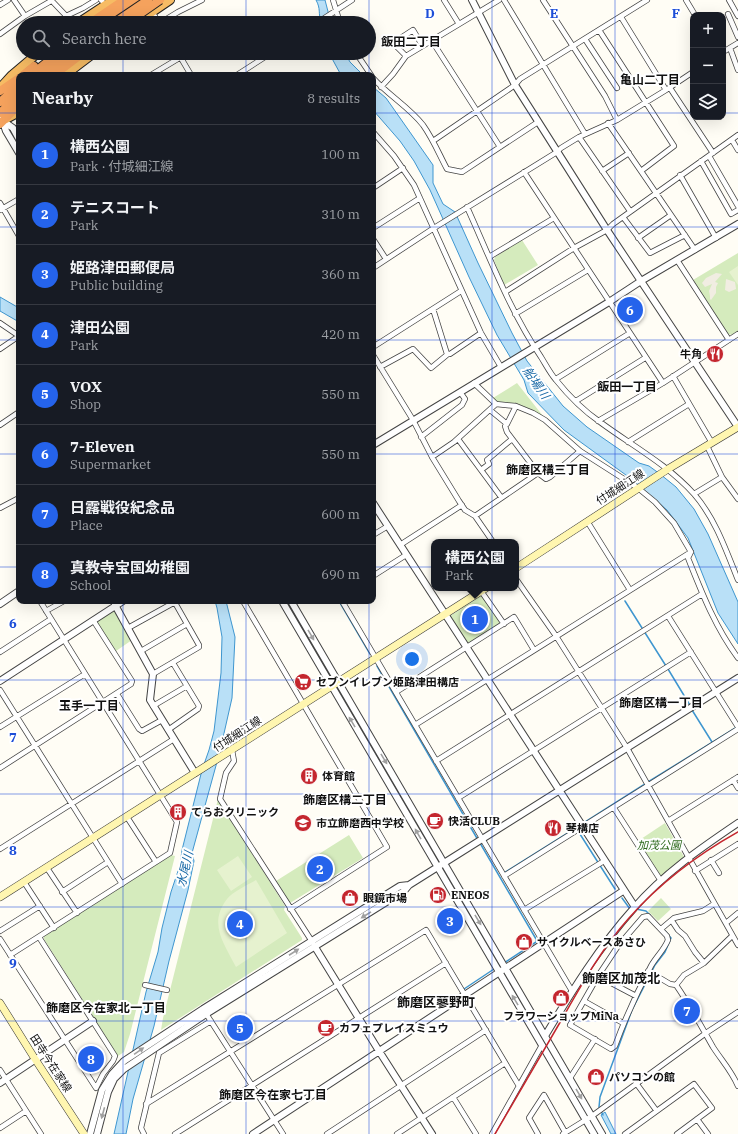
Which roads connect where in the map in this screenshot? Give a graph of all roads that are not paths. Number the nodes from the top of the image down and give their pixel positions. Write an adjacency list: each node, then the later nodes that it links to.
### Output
1 (8, 0): 23 (street)
2 (14, 0): 29 (street)
3 (51, 0): 29 (street); 30 (street)
4 (96, 0): 30 (street)
5 (124, 0): 32 (highway)
6 (134, 0): 33 (highway)
7 (145, 0): 25 (street)
8 (148, 0): 34 (highway, bridge)
9 (160, 0): 35 (highway, bridge)
10 (170, 0): 25 (highway)
11 (202, 0): 38 (street)
12 (334, 0): 24 (street)
13 (352, 0): 24 (street)
14 (444, 0): 44 (street)
15 (472, 0): 27 (street)
16 (498, 0): 27 (street)
17 (504, 0): 66 (street)
18 (543, 0): 52 (street)
19 (647, 0): 42 (street)
20 (686, 0): 26 (street)
21 (730, 0): 41 (street)
22 (107, 2): 31 (highway)
23 (0, 5)
24 (336, 11): 39 (street); 40 (street)
25 (152, 12): 36 (highway); 37 (street)
26 (693, 12)
27 (478, 13): 44 (street); 80 (street)
28 (728, 14): 47 (street)
29 (26, 16)
30 (66, 16)
31 (88, 16)
32 (104, 16)
33 (106, 16)
34 (124, 16)
35 (137, 16)
36 (146, 16)
37 (155, 16)
38 (171, 16)
39 (328, 16)
40 (338, 16)
41 (738, 16)
42 (621, 17): 45 (street); 85 (street)
43 (16, 23): 46 (street)
44 (459, 24): 49 (street)
45 (599, 30): 48 (street); 89 (street)
46 (0, 34)
47 (738, 37)
48 (585, 39): 52 (street); 84 (street)
49 (432, 41): 51 (street); 91 (street)
50 (738, 43): 53 (street)
51 (422, 45): 55 (street); 55 (street)
52 (573, 46): 66 (street); 94 (street)
53 (730, 48): 54 (street); 67 (street)
54 (726, 50)
55 (406, 56): 81 (street)
56 (30, 60): 82 (highway)
57 (41, 60): 68 (highway)
58 (50, 60): 69 (highway)
59 (62, 60): 70 (highway)
60 (74, 60): 71 (highway)
61 (85, 60): 72 (highway)
62 (172, 60): 73 (street)
63 (182, 60): 74 (street)
64 (260, 60): 75 (street)
65 (361, 60): 76 (street)
66 (543, 65): 80 (street); 98 (street)
67 (738, 70)
68 (27, 72)
69 (35, 72)
70 (47, 72)
71 (58, 72)
72 (69, 72)
73 (155, 72)
74 (189, 72)
75 (242, 72)
76 (369, 72)
77 (690, 74): 85 (street)
78 (16, 80): 86 (highway)
79 (376, 81): 81 (street)
80 (515, 85): 91 (street); 95 (street)
81 (381, 87): 103 (street)
82 (0, 88)
83 (16, 88): 88 (highway)
84 (617, 88)
85 (668, 89): 89 (street); 109 (street)
86 (0, 91)
87 (16, 99): 93 (highway)
88 (0, 102)
89 (646, 103): 94 (street); 113 (street)
90 (16, 108): 93 (highway)
91 (477, 111): 103 (street); 104 (street)
92 (16, 113): 93 (highway)
93 (1, 120): 97 (street); 105 (street)
94 (617, 120): 96 (street)
95 (538, 122): 104 (street); 107 (street)
96 (608, 123): 98 (street); 108 (street)
97 (16, 134)
98 (585, 134): 101 (street)
99 (738, 135): 102 (street)
100 (376, 136): 111 (street)
101 (579, 137): 107 (street); 112 (street)
102 (732, 140): 106 (street); 109 (street)
103 (432, 141): 104 (street)
104 (500, 147)
105 (16, 148)
106 (738, 150)
107 (557, 152): 114 (street); 132 (street)
108 (628, 153): 112 (street); 113 (street)
109 (711, 154): 110 (street); 121 (street)
110 (701, 161): 115 (street); 124 (street)
111 (403, 168): 116 (street); 118 (street)
112 (602, 171): 125 (street)
113 (641, 171): 117 (street)
114 (524, 172): 123 (street); 128 (street)
115 (680, 175): 117 (street); 136 (street)
116 (376, 186)
117 (656, 193): 125 (street); 126 (street)
118 (420, 198): 130 (street); 131 (street)
119 (16, 201): 122 (street)
120 (0, 203): 122 (street)
121 (738, 206)
122 (1, 209): 133 (street)
123 (465, 209): 131 (street); 140 (street)
124 (738, 210)
125 (630, 211): 127 (street)
126 (671, 215): 134 (street); 135 (street)
127 (623, 217): 132 (street); 135 (street)
128 (554, 218): 138 (street); 140 (street)
129 (738, 224): 136 (street)
130 (376, 226)
131 (434, 228): 141 (street); 146 (street)
132 (607, 230): 138 (street); 145 (street)
133 (16, 232)
134 (685, 235): 135 (street); 139 (street)
135 (638, 238)
136 (716, 238): 139 (street)
137 (376, 244): 141 (street)
138 (574, 248): 144 (street); 147 (street)
139 (695, 250): 142 (street)
140 (489, 257): 147 (street)
141 (386, 259): 143 (street)
142 (677, 260): 145 (street); 157 (street)
143 (376, 266)
144 (588, 270): 148 (street); 150 (street)
145 (641, 281): 148 (street); 164 (street)
146 (461, 291): 149 (street); 154 (street)
147 (505, 292): 150 (street)
148 (609, 302): 152 (street); 159 (street)
149 (433, 309): 158 (street); 161 (street)
150 (515, 314): 159 (street)
151 (0, 323): 153 (street)
152 (630, 333): 162 (street); 168 (street)
153 (16, 334)
154 (481, 334): 161 (street); 166 (street)
155 (738, 334): 157 (street)
156 (16, 338): 160 (street)
157 (729, 340): 164 (street)
158 (376, 345)
159 (534, 347): 166 (street); 168 (street)
160 (0, 349)
161 (448, 354): 165 (street)
162 (645, 358): 170 (street); 172 (street)
163 (376, 360): 165 (street)
164 (694, 362): 167 (street); 182 (street)
165 (380, 367): 178 (street)
166 (500, 367): 169 (street)
167 (673, 376): 170 (street); 174 (street)
168 (556, 379): 172 (street)
169 (474, 383): 171 (street); 173 (street)
170 (663, 383): 179 (street)
171 (460, 392): 178 (street); 183 (street)
172 (576, 401): 179 (street)
173 (496, 404): 175 (street); 176 (street)
174 (689, 404): 186 (street); 188 (street)
175 (516, 406): 180 (street); 189 (street)
176 (490, 410): 180 (street); 184 (street)
177 (16, 414): 181 (street)
178 (413, 420): 183 (street); 187 (street)
179 (598, 421): 186 (street)
180 (507, 424): 185 (street)
181 (0, 425)
182 (738, 427): 188 (main road, 付城細江線)
183 (421, 437): 190 (street)
184 (458, 439): 190 (street); 191 (street)
185 (512, 439): 191 (street); 193 (street)
186 (628, 442): 192 (street)
187 (376, 443)
188 (710, 445): 192 (main road, 付城細江線); 194 (street)
189 (580, 451): 193 (street); 195 (street)
190 (432, 457): 200 (street)
191 (481, 470): 197 (street)
192 (666, 470): 195 (main road, 付城細江線); 196 (street)
193 (538, 473): 197 (street)
194 (722, 477): 196 (street); 199 (street)
195 (639, 488): 204 (main road, 付城細江線); 209 (street)
196 (694, 494): 213 (street)
197 (501, 497): 203 (street)
198 (16, 500): 201 (street)
199 (738, 500)
200 (462, 505): 203 (street); 208 (street)
201 (0, 508)
202 (376, 508): 205 (street)
203 (475, 516): 207 (street)
204 (587, 521): 211 (main road, 付城細江線); 215 (street)
205 (388, 526): 206 (street); 208 (street)
206 (376, 533)
207 (491, 539)
208 (400, 545): 210 (street)
209 (691, 552): 215 (street); 219 (street)
210 (406, 555): 212 (street); 232 (street)
211 (519, 566)
212 (376, 574)
213 (738, 580)
214 (519, 584): 239 (street)
215 (630, 590): 239 (street)
216 (481, 591): 232 (main road, 付城細江線)
217 (485, 591): 237 (street)
218 (16, 593): 220 (street)
219 (702, 594): 233 (street); 247 (street)
220 (0, 604)
221 (42, 604): 231 (street)
222 (58, 604): 231 (street)
223 (113, 604): 235 (street)
224 (115, 604): 238 (street)
225 (169, 604): 238 (street)
226 (176, 604): 236 (street)
227 (245, 604): 263 (street)
228 (284, 604): 257 (street)
229 (293, 604): 255 (street, one-way to 255)
230 (344, 604): 246 (street)
231 (46, 611): 234 (street)
232 (444, 614): 241 (street); 246 (main road, 付城細江線)
233 (668, 616): 245 (street); 249 (street)
234 (51, 619): 240 (street); 244 (street)
235 (93, 620): 240 (street); 261 (street)
236 (187, 624): 243 (street); 248 (street)
237 (504, 624): 241 (street); 242 (street)
238 (128, 628): 243 (street)
239 (556, 636): 242 (street); 249 (street)
240 (63, 639): 250 (street); 254 (street)
241 (467, 648): 253 (street); 259 (street)
242 (534, 650): 253 (street)
243 (141, 651): 251 (street)
244 (0, 652)
245 (691, 652): 260 (street); 265 (street)
246 (376, 658): 255 (main road, 付城細江線); 259 (street)
247 (738, 658)
248 (173, 663): 251 (street); 256 (street)
249 (578, 672): 265 (street); 266 (street)
250 (85, 674): 262 (street); 267 (street)
251 (153, 674): 264 (street)
252 (738, 678): 260 (street)
253 (487, 680): 266 (street); 269 (street)
254 (0, 681)
255 (338, 682): 257 (main road, 付城細江線); 304 (street, one-way to 304)
256 (187, 686): 264 (street); 272 (street)
257 (331, 686): 263 (main road, 付城細江線); 306 (street, one-way to 257)
258 (0, 690): 267 (street)
259 (396, 692): 269 (street)
260 (716, 692): 271 (street); 275 (street)
261 (117, 694): 262 (street); 268 (street)
262 (103, 702): 274 (street); 278 (street)
263 (303, 705): 277 (main road, 付城細江線); 319 (street)
264 (153, 706): 268 (street)
265 (601, 708): 275 (street); 276 (street)
266 (510, 715): 276 (street); 279 (street)
267 (17, 717): 270 (street); 274 (street)
268 (162, 720): 272 (street)
269 (415, 725): 279 (street)
270 (0, 727)
271 (738, 728): 284 (street)
272 (168, 730): 273 (street)
273 (174, 739): 278 (street); 281 (street)
274 (34, 746): 280 (street); 289 (street)
275 (626, 748): 284 (street); 286 (street)
276 (533, 750): 286 (street); 288 (street)
277 (229, 753): 281 (main road, 付城細江線); 319 (street)
278 (139, 760): 287 (street); 289 (street)
279 (436, 761): 288 (street)
280 (0, 768)
281 (195, 773): 287 (main road, 付城細江線)
282 (738, 777): 283 (street)
283 (733, 780): 285 (street); 292 (street)
284 (648, 786): 290 (street); 292 (street)
285 (738, 788)
286 (559, 790): 294 (street); 296 (street)
287 (161, 796): 291 (main road, 付城細江線); 303 (street)
288 (458, 798): 296 (street)
289 (72, 804): 295 (street); 298 (street)
290 (614, 808): 294 (street); 310 (street)
291 (127, 817): 295 (main road, 付城細江線); 303 (street)
292 (668, 821): 299 (street)
293 (738, 823): 299 (street)
294 (583, 827): 301 (street); 309 (street)
295 (93, 838): 302 (street); 305 (main road, 付城細江線)
296 (482, 839): 304 (street); 309 (street)
297 (738, 844): 300 (street)
298 (0, 849)
299 (688, 858): 307 (street); 310 (street)
300 (711, 860): 307 (street); 308 (street)
301 (604, 861): 313 (street); 320 (street)
302 (108, 862): 312 (street); 314 (street)
303 (156, 862): 312 (street)
304 (444, 863): 306 (street); 337 (street, one-way to 337)
305 (47, 868): 311 (main road, 付城細江線); 314 (street)
306 (438, 868): 331 (street); 338 (street)
307 (695, 871): 316 (street)
308 (718, 873)
309 (504, 876): 320 (street)
310 (661, 881): 318 (street)
311 (24, 882): 315 (main road, 付城細江線); 317 (street)
312 (122, 884): 321 (street)
313 (623, 891): 318 (street); 332 (street)
314 (62, 892): 321 (street)
315 (0, 897)
316 (714, 904): 323 (street); 324 (street)
317 (40, 906): 325 (street); 327 (street)
318 (634, 907): 345 (street)
319 (290, 909): 331 (street)
320 (524, 910): 332 (street)
321 (77, 913): 325 (street)
322 (738, 913): 324 (street)
323 (672, 921): 326 (street); 336 (street)
324 (726, 923): 328 (street)
325 (54, 928): 329 (street)
326 (661, 929): 339 (street); 340 (street)
327 (0, 931)
328 (732, 936): 333 (street); 336 (street)
329 (39, 937): 334 (street); 354 (street)
330 (0, 939): 334 (street)
331 (313, 944): 341 (street); 350 (street)
332 (543, 944): 337 (street); 345 (street)
333 (738, 946)
334 (10, 955): 360 (street)
335 (446, 963): 341 (street); 347 (street); 352 (street)
336 (704, 963): 343 (street)
337 (506, 968): 338 (street); 358 (street)
338 (499, 972): 347 (street); 361 (street, one-way to 338)
339 (651, 972): 343 (street); 346 (street)
340 (598, 976): 346 (street); 348 (street)
341 (338, 984): 352 (street); 363 (street)
342 (145, 985): 344 (street)
343 (676, 986): 357 (street)
344 (167, 990)
345 (572, 991): 358 (street)
346 (639, 994): 355 (street)
347 (465, 995): 356 (street); 362 (street)
348 (584, 1001): 355 (street); 359 (street)
349 (0, 1003): 364 (main road, 田寺今在家線)
350 (205, 1011): 353 (street); 387 (street, one-way to 350); 388 (street, one-way to 388)
351 (738, 1012): 357 (street)
352 (359, 1018): 362 (street); 370 (street)
353 (211, 1020): 363 (street); 375 (street)
354 (93, 1021): 360 (street); 360 (street)
355 (623, 1024): 359 (street)
356 (486, 1030): 365 (street); 371 (street)
357 (706, 1033): 369 (street); 373 (street)
358 (545, 1036): 367 (street)
359 (595, 1039): 367 (street)
360 (64, 1040): 364 (street)
361 (542, 1046): 372 (street); 381 (street)
362 (379, 1051): 371 (street); 382 (street)
363 (231, 1052): 370 (street); 375 (street)
364 (35, 1059): 368 (street); 386 (main road, 田寺今在家線)
365 (505, 1063): 372 (street); 374 (street)
366 (0, 1070): 368 (street)
367 (570, 1078): 378 (street, one-way to 378)
368 (3, 1081): 377 (street)
369 (636, 1083): 376 (street); 378 (street)
370 (252, 1086): 382 (street); 390 (street)
371 (401, 1086): 379 (street); 393 (street)
372 (519, 1086): 397 (street)
373 (738, 1086)
374 (453, 1097): 379 (street); 396 (street)
375 (146, 1104): 389 (street)
376 (656, 1110): 380 (street); 401 (street)
377 (26, 1111): 383 (street); 385 (street)
378 (592, 1116): 381 (street); 400 (street)
379 (421, 1118): 394 (street); 395 (street)
380 (697, 1119): 402 (street); 403 (street)
381 (586, 1120): 384 (street); 399 (street)
382 (274, 1121): 391 (street); 392 (street)
383 (0, 1128)
384 (564, 1133): 398 (street)
385 (41, 1134)
386 (84, 1134)
387 (90, 1134)
388 (97, 1134)
389 (144, 1134)
390 (175, 1134)
391 (254, 1134)
392 (283, 1134)
393 (327, 1134)
394 (397, 1134)
395 (432, 1134)
396 (476, 1134)
397 (492, 1134)
398 (538, 1134)
399 (594, 1134)
400 (602, 1134)
401 (625, 1134)
402 (677, 1134)
403 (708, 1134)

